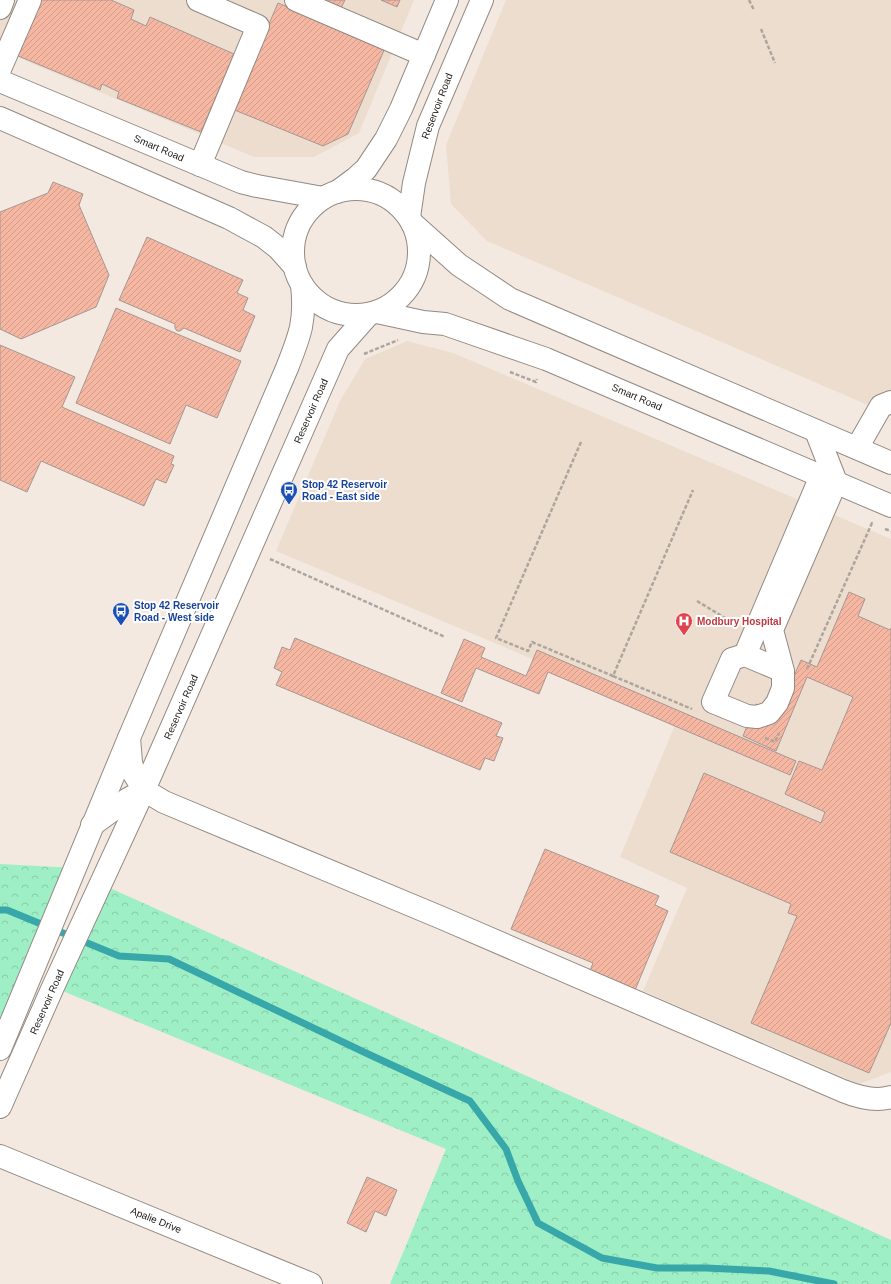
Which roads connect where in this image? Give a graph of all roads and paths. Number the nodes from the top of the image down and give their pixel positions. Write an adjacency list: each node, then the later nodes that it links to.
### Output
1 (4, 0): 8 (main road)
2 (30, 0): 13 (main road)
3 (198, 0): 16 (main road)
4 (296, 0): 11 (main road)
5 (447, 0): 11 (main road)
6 (482, 0): 18 (main road, Reservoir Road)
7 (750, 0): 9 (path)
8 (0, 8)
9 (754, 10)
10 (761, 29): 12 (path)
11 (424, 55): 17 (main road)
12 (775, 63)
13 (0, 69)
14 (0, 81): 16 (main road, Smart Road)
15 (0, 118): 19 (main road)
16 (200, 165): 17 (main road, Smart Road)
17 (330, 195): 18 (main road); 19 (main road)
18 (410, 220): 20 (main road); 26 (main road)
19 (298, 276): 20 (main road); 41 (main road)
20 (373, 313): 23 (main road, Smart Road); 42 (main road, Reservoir Road)
21 (399, 340): 22 (path)
22 (364, 354)
23 (546, 359): 24 (path); 30 (main road, Smart Road)
24 (508, 371)
25 (891, 402): 28 (main road)
26 (816, 431): 28 (main road); 30 (main road)
27 (581, 442): 31 (path)
28 (858, 448): 29 (main road)
29 (891, 463)
30 (828, 479): 32 (main road, Smart Road); 38 (main road); 40 (main road)
31 (693, 490)
32 (891, 506)
33 (878, 526): 39 (path)
34 (885, 528): 35 (path)
35 (891, 531)
36 (267, 558): 37 (path)
37 (445, 637)
38 (745, 654): 40 (main road); 40 (main road)
39 (807, 669)
40 (783, 671)
41 (129, 738): 42 (main road); 43 (main road)
42 (144, 790): 43 (main road); 45 (main road); 46 (main road, Reservoir Road)
43 (92, 825): 44 (main road)
44 (0, 1049)
45 (891, 1097)
46 (0, 1107)
47 (0, 1156): 48 (main road, Apalie Drive)
48 (309, 1284)

